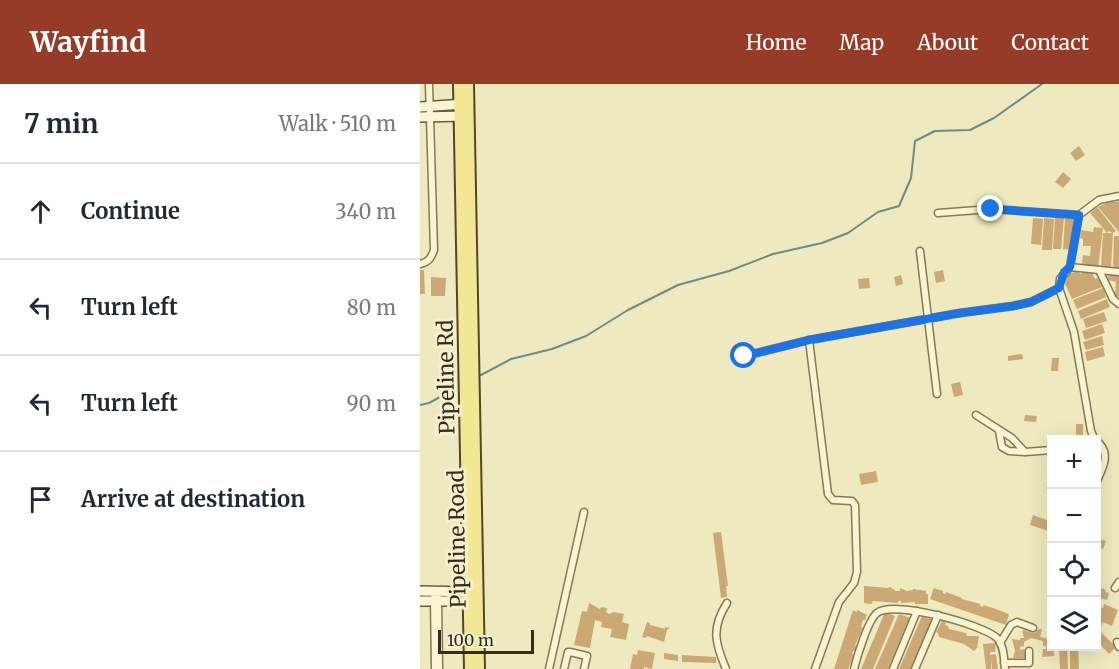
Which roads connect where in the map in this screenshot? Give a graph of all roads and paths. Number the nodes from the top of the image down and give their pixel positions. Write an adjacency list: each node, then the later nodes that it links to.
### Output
1 (429, 84): 5 (street)
2 (459, 84): 4 (main road, Pipeline Rd)
3 (468, 84): 4 (main road)
4 (464, 104): 5 (street); 6 (main road, Pipeline Rd)
5 (425, 107): 7 (street)
6 (464, 116): 7 (street); 32 (main road, Pipeline Rd)
7 (425, 117): 12 (street)
8 (1119, 196): 10 (street)
9 (938, 213): 10 (street)
10 (1079, 215): 13 (street)
11 (920, 251): 18 (street)
12 (420, 264)
13 (1070, 267): 14 (street); 16 (street)
14 (1099, 270): 15 (street); 17 (street)
15 (1119, 272)
16 (1059, 288): 18 (street); 24 (street)
17 (1119, 304)
18 (928, 319): 19 (street); 21 (street)
19 (809, 340): 20 (street); 50 (street)
20 (744, 356)
21 (937, 394)
22 (976, 415): 23 (street)
23 (999, 431): 27 (street); 27 (street)
24 (1093, 435)
25 (1101, 446): 28 (street)
26 (1047, 450): 27 (street)
27 (1025, 452)
28 (1101, 469)
29 (584, 512): 46 (street)
30 (420, 591): 31 (street)
31 (436, 596): 32 (street); 33 (street); 42 (street); 43 (street)
32 (473, 596): 44 (main road, Pipeline Rd); 45 (main road, Pipeline Road)
33 (420, 601)
34 (727, 603): 49 (street)
35 (917, 611): 36 (street); 51 (street); 52 (street)
36 (938, 615): 38 (street); 53 (street)
37 (1034, 628): 38 (street)
38 (1000, 643): 40 (street)
39 (1029, 651): 41 (street)
40 (1004, 666): 41 (street)
41 (1029, 666)
42 (435, 669)
43 (440, 669)
44 (470, 669)
45 (479, 669)
46 (549, 669)
47 (564, 669): 48 (street)
48 (584, 669)
49 (726, 669)
50 (815, 669)
51 (854, 669)
52 (893, 669)
53 (915, 669)

